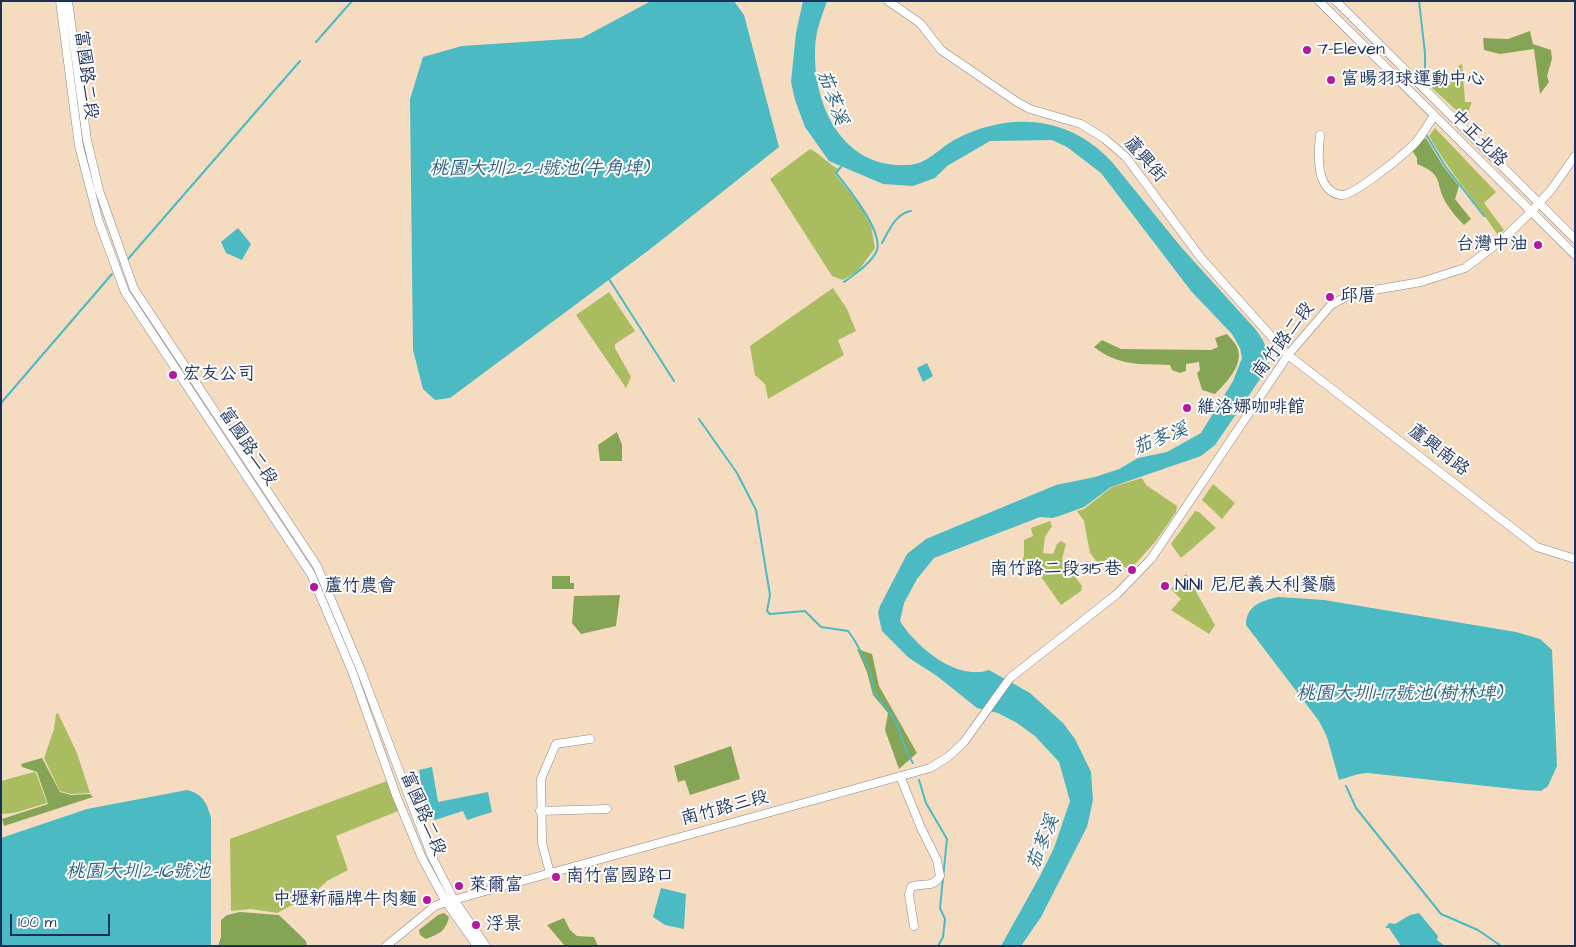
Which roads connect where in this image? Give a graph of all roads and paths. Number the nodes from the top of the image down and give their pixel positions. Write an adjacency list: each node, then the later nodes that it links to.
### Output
1 (60, 1): 22 (street, 富國路二段)
2 (68, 1): 21 (street, 富國路二段)
3 (888, 1): 13 (street, 蘆興街)
4 (1319, 1): 6 (street, 中正北路)
5 (1336, 1): 9 (street, 中正北路)
6 (1434, 116): 7 (street); 10 (street, 中正北路)
7 (1320, 135)
8 (1575, 156): 9 (street, 南竹路二段)
9 (1538, 204): 10 (street, 南竹路二段); 11 (street, 中正北路)
10 (1530, 212): 12 (street, 中正北路); 13 (street, 南竹路二段)
11 (1575, 239)
12 (1575, 255)
13 (1288, 355): 14 (street, 蘆興南路); 15 (street, 南竹路二段)
14 (1575, 559)
15 (1010, 678): 17 (street, 南竹路三段)
16 (590, 739): 19 (street)
17 (900, 776): 20 (street, 南竹路三段); 23 (street)
18 (607, 809): 19 (street)
19 (540, 810): 20 (street)
20 (550, 873): 21 (street, 南竹路三段)
21 (454, 900): 22 (street, 南竹路三段); 26 (street, 富國路二段)
22 (446, 902): 24 (street, 南竹路三段); 25 (street, 富國路二段)
23 (914, 926)
24 (386, 946)
25 (477, 946)
26 (486, 946)

